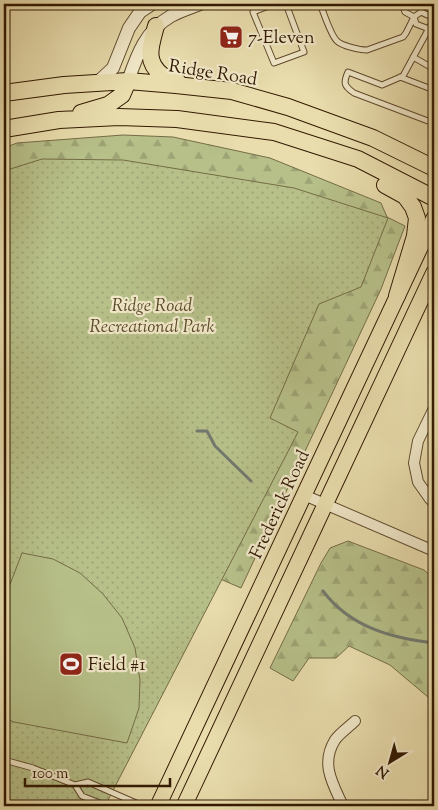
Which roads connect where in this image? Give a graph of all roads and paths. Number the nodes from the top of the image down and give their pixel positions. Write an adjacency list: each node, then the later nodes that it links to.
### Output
1 (152, 4): 16 (street)
2 (200, 4): 10 (street)
3 (274, 4): 6 (lane)
4 (286, 4): 6 (lane)
5 (321, 4): 8 (lane)
6 (266, 5)
7 (402, 5): 8 (lane)
8 (414, 17): 9 (lane); 11 (lane)
9 (434, 18): 11 (lane)
10 (156, 26): 15 (street); 17 (highway)
11 (429, 30): 12 (lane)
12 (413, 57): 13 (lane); 14 (lane)
13 (434, 68)
14 (400, 77): 18 (lane); 20 (lane)
15 (128, 81): 16 (highway, Ridge Road); 17 (highway, Ridge Road); 21 (highway)
16 (98, 83): 19 (highway, Ridge Road)
17 (189, 86): 23 (highway, Ridge Road)
18 (434, 90)
19 (4, 93)
20 (434, 117)
21 (60, 120): 22 (highway); 24 (highway)
22 (4, 129)
23 (373, 138): 25 (highway); 26 (highway, Ridge Road)
24 (309, 143): 27 (highway); 30 (highway)
25 (434, 154)
26 (434, 168)
27 (434, 198)
28 (434, 218): 30 (main road, Frederick Road)
29 (434, 272): 34 (main road)
30 (398, 296): 32 (main road, Frederick Road)
31 (434, 408): 33 (street)
32 (304, 495): 34 (street); 41 (main road, Frederick Road)
33 (434, 503)
34 (325, 504): 35 (street); 42 (main road)
35 (434, 551)
36 (355, 721): 43 (street)
37 (4, 760): 38 (lane)
38 (75, 786): 39 (lane); 40 (lane)
39 (107, 806)
40 (143, 806)
41 (158, 806)
42 (184, 806)
43 (343, 806)

